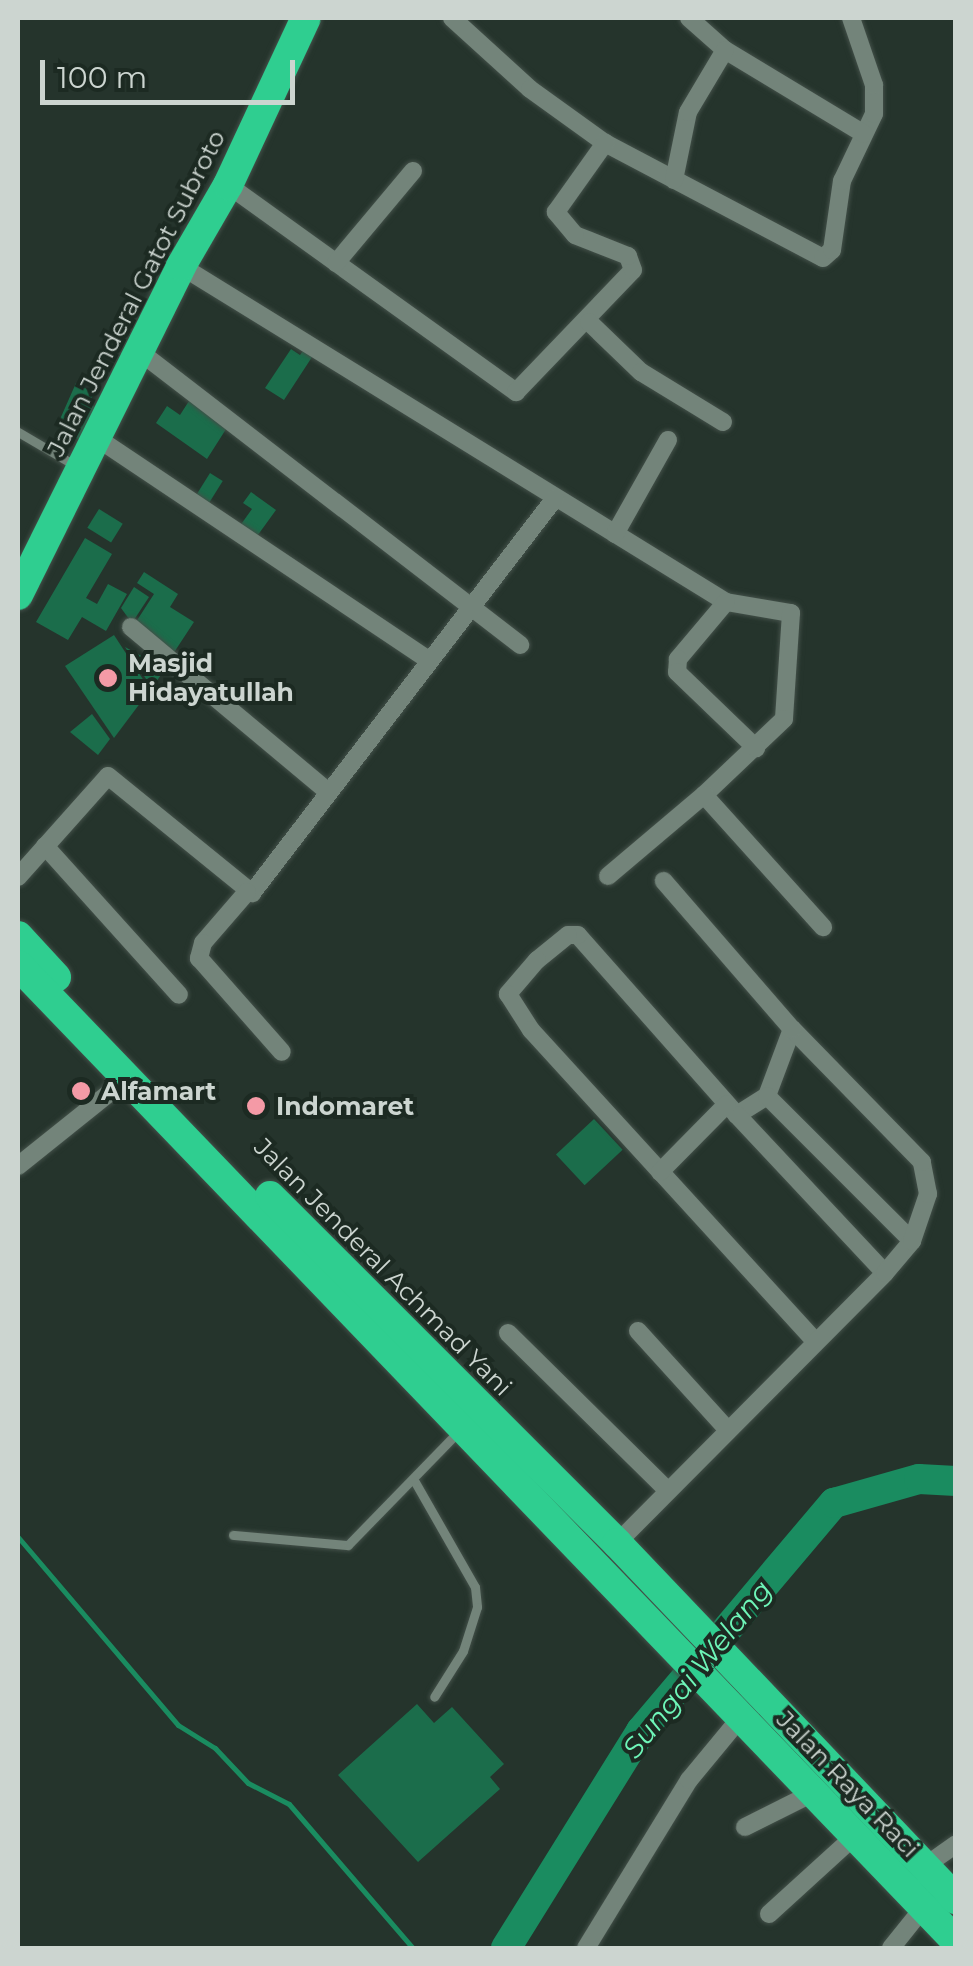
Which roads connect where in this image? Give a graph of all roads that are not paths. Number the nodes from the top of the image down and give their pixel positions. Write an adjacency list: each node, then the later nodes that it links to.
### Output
1 (306, 18): 10 (highway, Jalan Jenderal Gatot Subroto)
2 (452, 18): 7 (street)
3 (689, 18): 5 (street)
4 (851, 18): 6 (street)
5 (725, 50): 6 (street); 9 (street)
6 (864, 134): 9 (street)
7 (605, 142): 9 (street); 13 (street)
8 (413, 172): 11 (street)
9 (674, 180)
10 (228, 184): 11 (street); 12 (highway, Jalan Jenderal Gatot Subroto)
11 (336, 263): 13 (street)
12 (181, 266): 14 (highway, Jalan Jenderal Gatot Subroto); 20 (street)
13 (590, 322): 15 (street)
14 (140, 352): 17 (highway, Jalan Jenderal Gatot Subroto); 24 (street)
15 (723, 422)
16 (18, 432): 19 (lane)
17 (97, 438): 19 (highway, Jalan Jenderal Gatot Subroto); 27 (street)
18 (668, 440): 21 (street)
19 (79, 467): 22 (highway, Jalan Jenderal Gatot Subroto)
20 (555, 498): 21 (street); 24 (street)
21 (615, 534): 23 (street)
22 (18, 595)
23 (726, 602): 28 (street); 28 (street)
24 (469, 608): 26 (street); 27 (street)
25 (131, 627): 29 (street)
26 (520, 645)
27 (429, 660): 29 (street)
28 (756, 748): 30 (street)
29 (327, 791): 35 (street)
30 (704, 795): 32 (street); 36 (street)
31 (45, 846): 33 (street); 35 (street); 39 (street)
32 (608, 876)
33 (18, 877)
34 (664, 882): 40 (street)
35 (247, 892): 41 (street)
36 (823, 928)
37 (18, 936): 52 (highway, Jalan Jenderal Achmad Yani)
38 (18, 965): 42 (highway, Jalan Jenderal Achmad Yani)
39 (179, 995)
40 (792, 1030): 43 (street); 47 (street)
41 (282, 1052)
42 (128, 1078): 45 (street); 52 (highway, Jalan Jenderal Achmad Yani)
43 (766, 1096): 44 (street); 47 (street)
44 (732, 1110): 46 (street); 46 (street); 48 (street)
45 (18, 1166)
46 (660, 1172): 51 (street)
47 (912, 1241): 48 (street)
48 (885, 1274): 51 (street)
49 (508, 1332): 55 (street)
50 (638, 1332): 53 (street)
51 (815, 1342): 53 (street)
52 (472, 1417): 54 (lane); 57 (highway, Jalan Jenderal Achmad Yani); 58 (highway, Jalan Jenderal Achmad Yani)
53 (727, 1429): 55 (street)
54 (415, 1482): 56 (lane); 59 (lane)
55 (667, 1490): 57 (street)
56 (233, 1535)
57 (617, 1544): 58 (highway, Jalan Jenderal Achmad Yani)
58 (654, 1605): 60 (highway)
59 (434, 1696)
60 (748, 1709): 61 (highway, Jalan Raya Raci); 65 (highway); 70 (street)
61 (817, 1792): 62 (street); 63 (highway, Jalan Raya Raci)
62 (744, 1827)
63 (856, 1834): 67 (highway, Jalan Raya Raci); 68 (street)
64 (956, 1844): 65 (street)
65 (925, 1866): 66 (highway)
66 (956, 1899)
67 (924, 1907): 69 (highway, Jalan Raya Raci); 71 (street)
68 (769, 1914)
69 (956, 1940)
70 (586, 1948)
71 (892, 1948)

